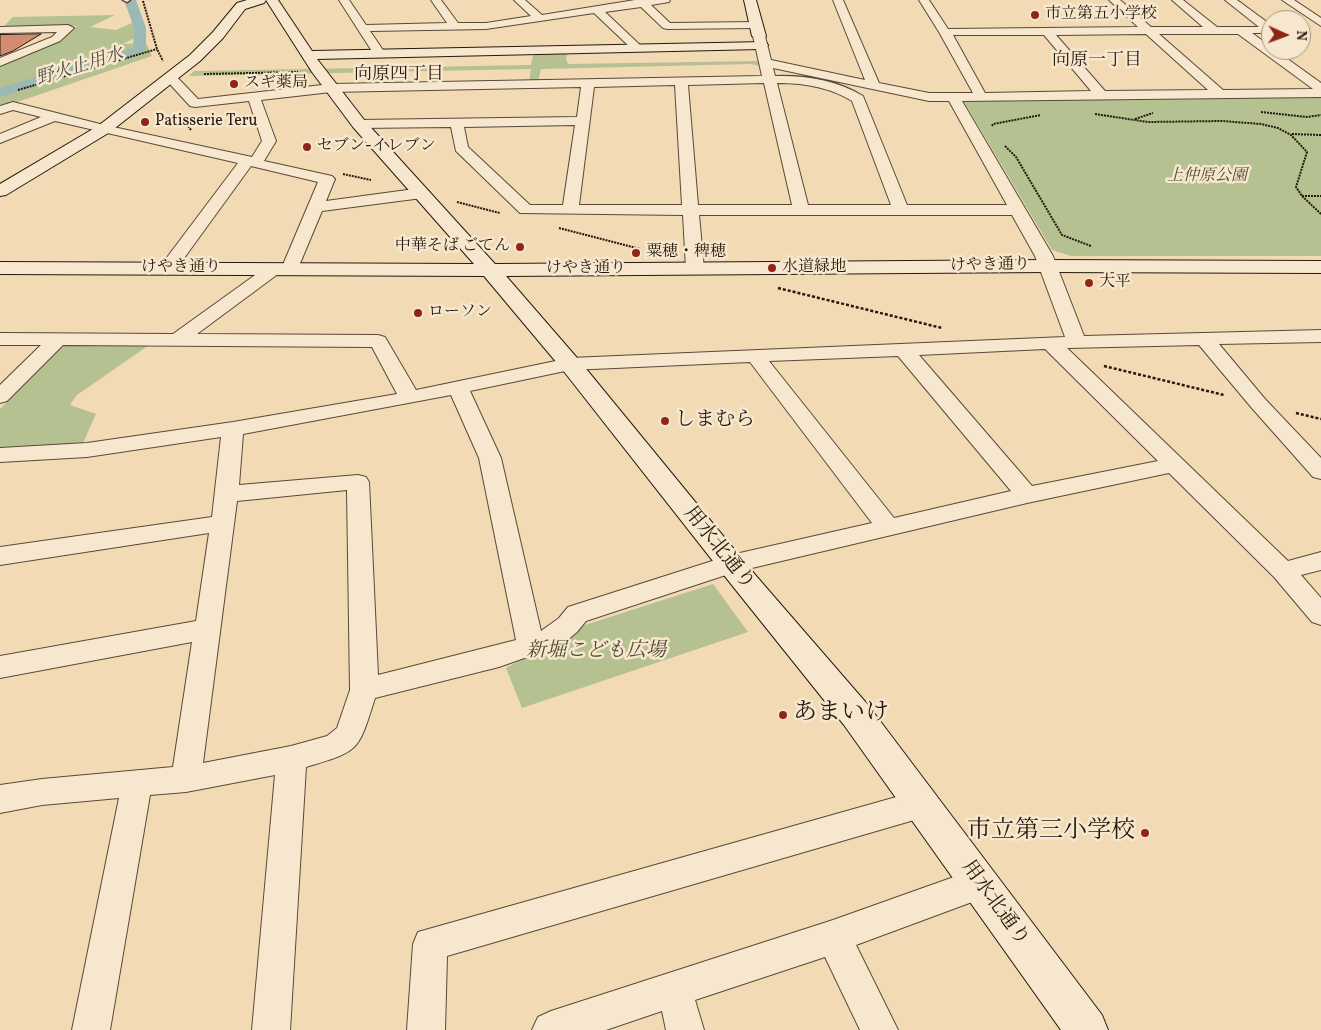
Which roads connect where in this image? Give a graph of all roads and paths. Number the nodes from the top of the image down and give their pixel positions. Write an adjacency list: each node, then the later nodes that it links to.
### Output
1 (143, 0): 31 (path)
2 (260, 0): 36 (street)
3 (272, 0): 33 (street, 用水北通り)
4 (344, 0): 21 (street)
5 (436, 0): 20 (street)
6 (519, 0): 17 (street)
7 (665, 0): 15 (street)
8 (750, 0): 29 (street)
9 (838, 0): 40 (street)
10 (924, 0): 27 (street)
11 (1114, 0): 25 (street)
12 (1177, 0): 26 (street)
13 (1230, 0): 18 (street)
14 (1287, 0): 19 (street)
15 (642, 2): 16 (street); 29 (street)
16 (597, 10): 17 (street); 30 (street)
17 (541, 19): 20 (street)
18 (1261, 23)
19 (1321, 23)
20 (454, 26): 21 (street)
21 (364, 28): 32 (street)
22 (0, 30): 34 (street)
23 (1240, 30): 24 (street); 26 (street); 42 (street)
24 (1261, 30)
25 (1149, 31): 26 (street); 28 (street); 45 (street)
26 (1215, 31)
27 (945, 32): 28 (street); 46 (street)
28 (1048, 32): 47 (street)
29 (759, 35): 30 (street); 35 (street)
30 (636, 47): 32 (street)
31 (157, 49): 36 (path); 43 (path)
32 (379, 53): 33 (street)
33 (309, 55): 41 (street, 用水北通り)
34 (0, 62)
35 (766, 64): 37 (street); 40 (street)
36 (171, 78): 48 (street); 57 (street)
37 (770, 80): 38 (street); 71 (street); 72 (street)
38 (681, 82): 39 (street); 70 (street)
39 (588, 84): 41 (street); 54 (street)
40 (874, 85): 49 (street)
41 (330, 87): 48 (street); 56 (street, 用水北通り)
42 (1321, 90)
43 (10, 92)
44 (1321, 93): 45 (street)
45 (1220, 95): 47 (street)
46 (982, 96): 47 (street); 49 (street)
47 (1102, 96)
48 (254, 97): 63 (street)
49 (953, 97): 73 (street)
50 (0, 110): 53 (street)
51 (1094, 114): 59 (path)
52 (1042, 115): 58 (path)
53 (55, 116): 57 (street); 61 (street)
54 (583, 121): 55 (street); 69 (street)
55 (457, 123): 56 (street); 69 (street)
56 (359, 124): 65 (street, 用水北通り)
57 (104, 128): 63 (street); 64 (street)
58 (990, 130)
59 (1291, 134): 60 (path); 66 (path)
60 (1321, 135)
61 (0, 139)
62 (1003, 144): 75 (path)
63 (252, 161): 68 (street); 79 (street)
64 (0, 191)
65 (422, 193): 68 (street); 81 (street, 用水北通り)
66 (1302, 196): 67 (path); 74 (path)
67 (1321, 196)
68 (316, 207): 80 (street)
69 (570, 210): 70 (street)
70 (691, 210): 71 (street); 82 (street)
71 (801, 210): 72 (street)
72 (901, 210): 73 (street)
73 (1017, 210): 76 (street)
74 (1321, 214)
75 (1095, 248)
76 (1048, 266): 77 (street, けやき通り); 82 (street, けやき通り); 88 (street)
77 (1321, 267)
78 (0, 268): 79 (street, けやき通り)
79 (168, 268): 80 (street, けやき通り)
80 (282, 269): 81 (street, けやき通り); 86 (street)
81 (490, 269): 82 (street, けやき通り); 92 (street, 用水北通り)
82 (695, 269)
83 (1321, 336): 87 (street)
84 (0, 338): 85 (street)
85 (59, 338): 86 (street); 94 (street)
86 (180, 338): 95 (street)
87 (1204, 339): 88 (street); 99 (street)
88 (1077, 342): 89 (street)
89 (1051, 344): 90 (street); 98 (street)
90 (904, 350): 91 (street); 101 (street)
91 (755, 356): 92 (street); 103 (street)
92 (570, 364): 93 (street); 106 (street, 用水北通り)
93 (458, 387): 95 (street); 110 (street)
94 (0, 397)
95 (410, 398): 96 (street)
96 (233, 429): 97 (street); 100 (street)
97 (0, 455)
98 (1174, 465): 101 (street); 107 (street)
99 (1321, 472)
100 (226, 494): 102 (street); 112 (street)
101 (1027, 495): 103 (street)
102 (223, 522): 104 (street); 109 (street)
103 (888, 527): 106 (street)
104 (0, 556)
105 (1321, 561): 107 (street)
106 (731, 564): 110 (street); 117 (street, 用水北通り)
107 (1283, 571): 108 (street)
108 (1321, 615)
109 (208, 629): 111 (street); 114 (street)
110 (530, 644): 112 (street)
111 (0, 667)
112 (364, 690): 113 (street)
113 (291, 759): 114 (street); 122 (street)
114 (186, 779): 115 (street)
115 (137, 784): 116 (street); 121 (street)
116 (0, 800)
117 (921, 804): 118 (street, 用水北通り); 123 (street)
118 (979, 884): 119 (street); 127 (street, 用水北通り)
119 (832, 937): 120 (street); 126 (street)
120 (674, 990): 124 (street); 125 (street)
121 (91, 1030)
122 (270, 1030)
123 (426, 1030)
124 (551, 1030)
125 (685, 1030)
126 (879, 1030)
127 (1087, 1030)

